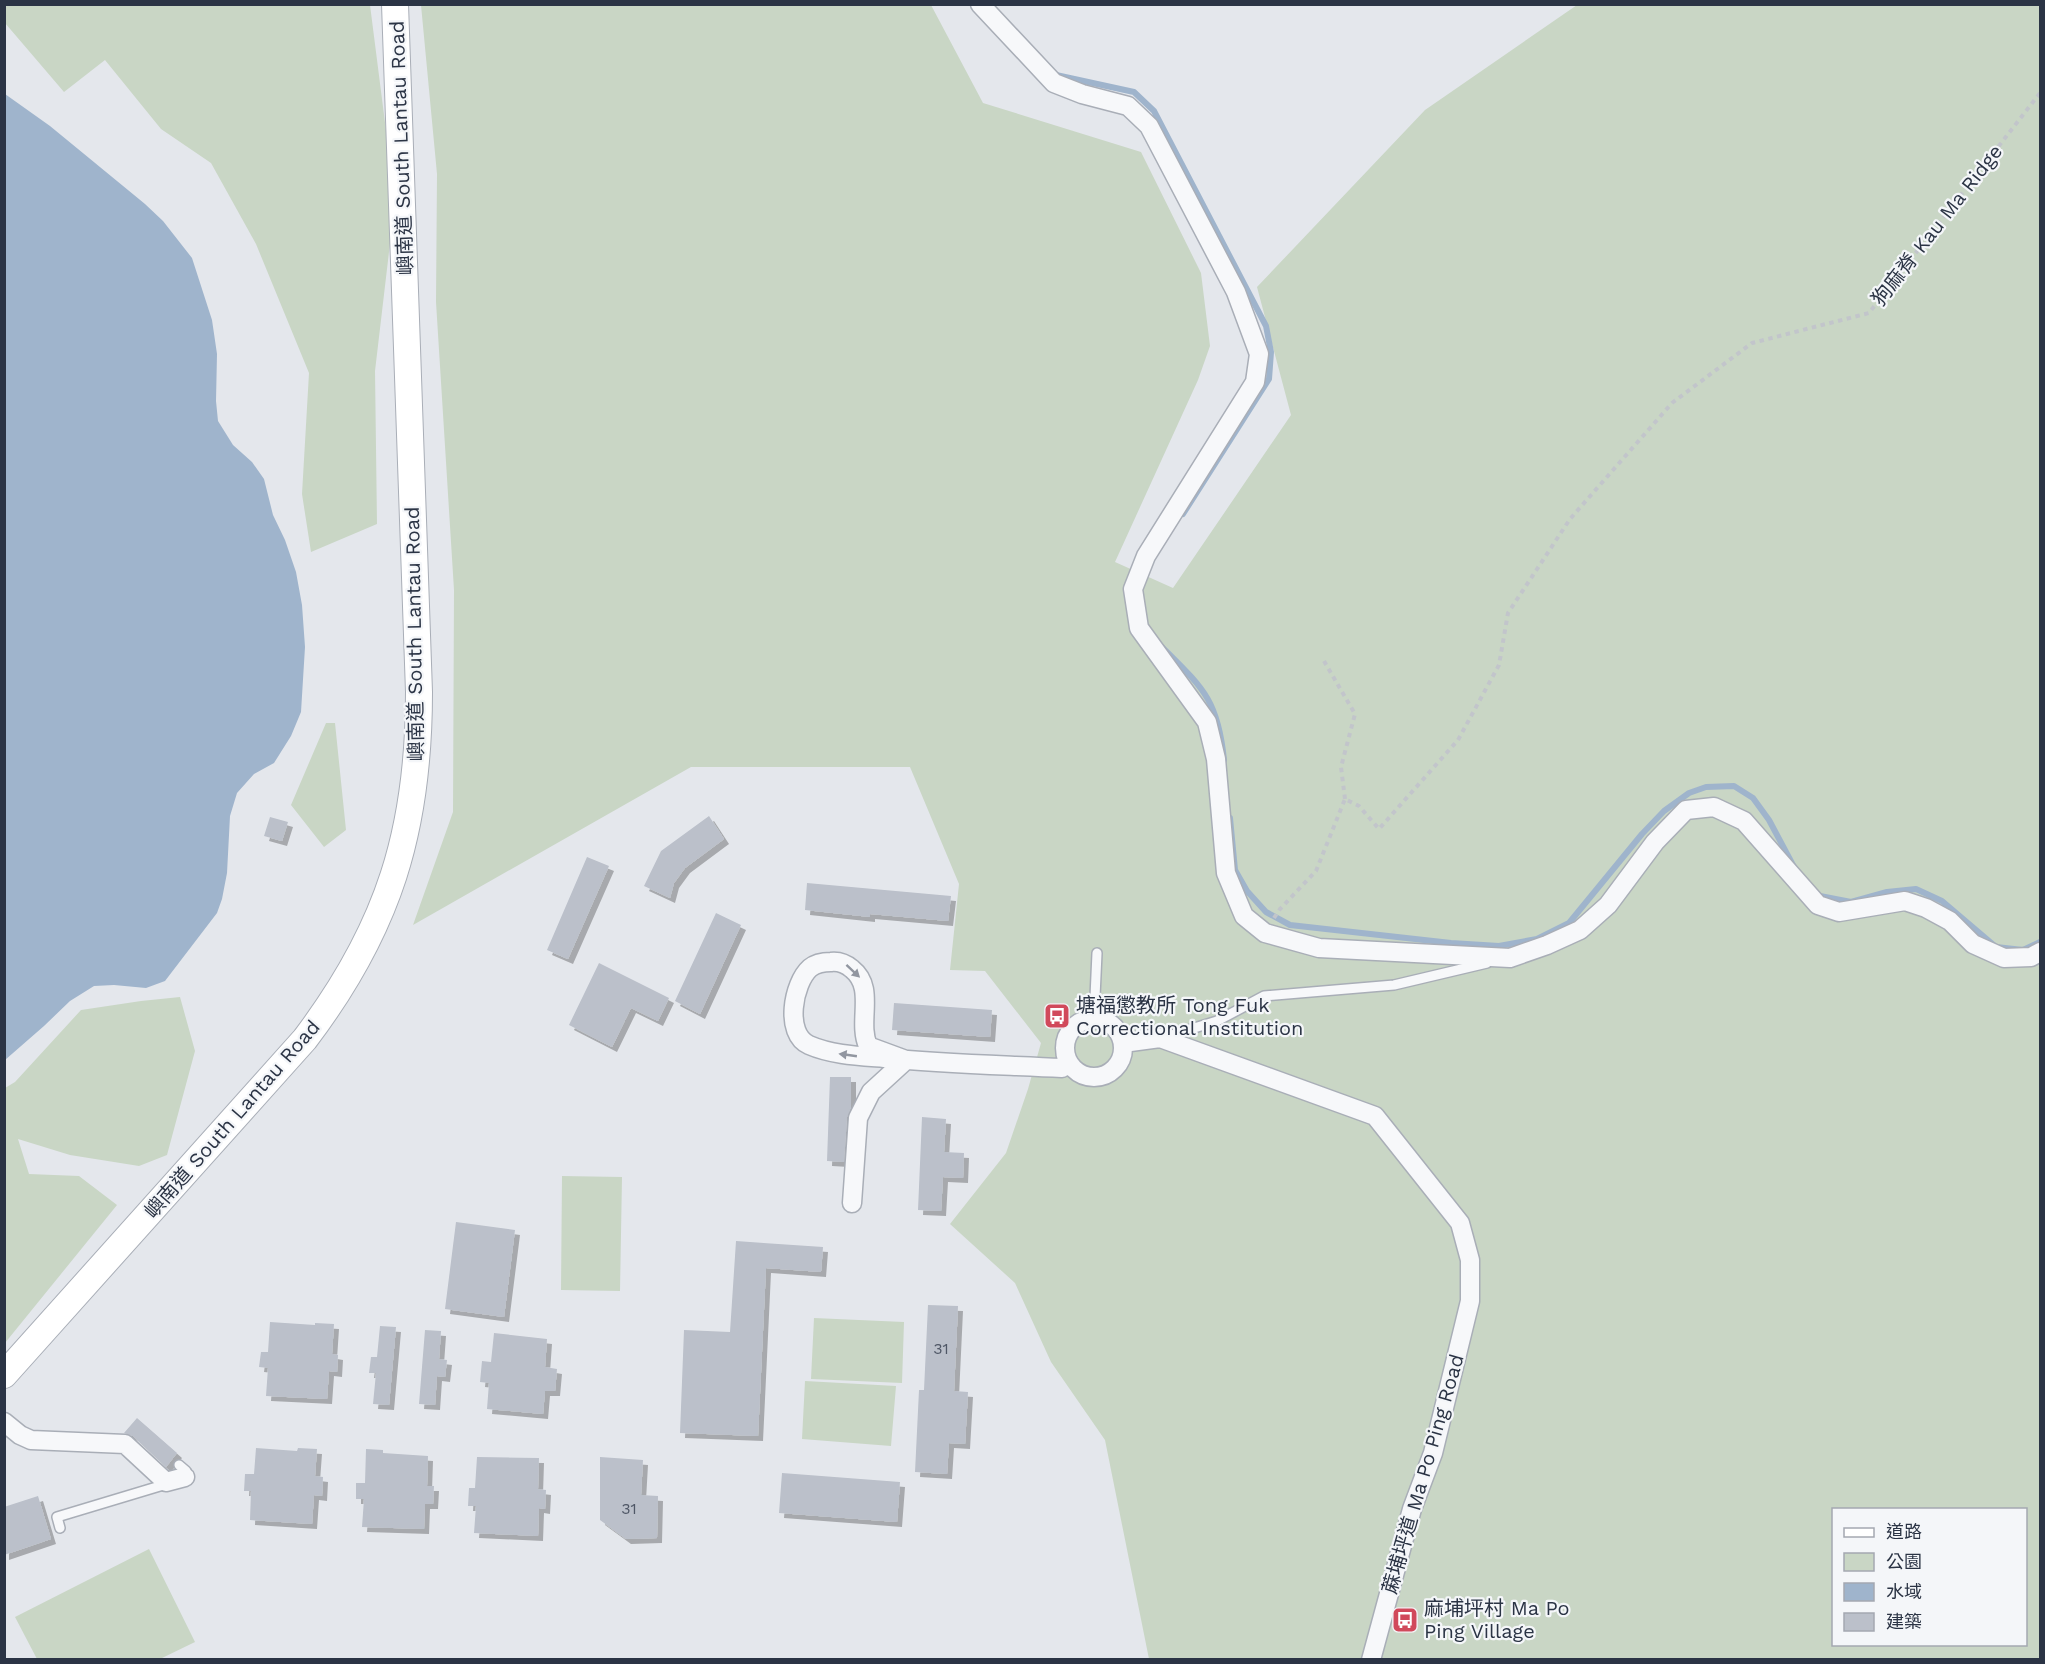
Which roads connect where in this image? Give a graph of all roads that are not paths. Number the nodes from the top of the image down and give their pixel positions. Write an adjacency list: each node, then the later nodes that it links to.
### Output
1 (395, 4): 12 (main road, 嶼南道 South Lantau Road)
2 (980, 4): 5 (street)
3 (2040, 952): 5 (street)
4 (1097, 953): 6 (lane)
5 (1510, 958): 7 (lane)
6 (1094, 1019): 8 (street); 10 (street)
7 (1160, 1038): 8 (street, 蔴埔坪道 Ma Po Ping Road); 16 (street, 蔴埔坪道 Ma Po Ping Road)
8 (1123, 1043): 10 (street)
9 (906, 1060): 9 (street, one-way to 9); 10 (street); 11 (street)
10 (1068, 1063)
11 (852, 1203)
12 (4, 1375)
13 (4, 1422): 14 (street)
14 (182, 1471): 15 (lane)
15 (60, 1528)
16 (1371, 1659)

